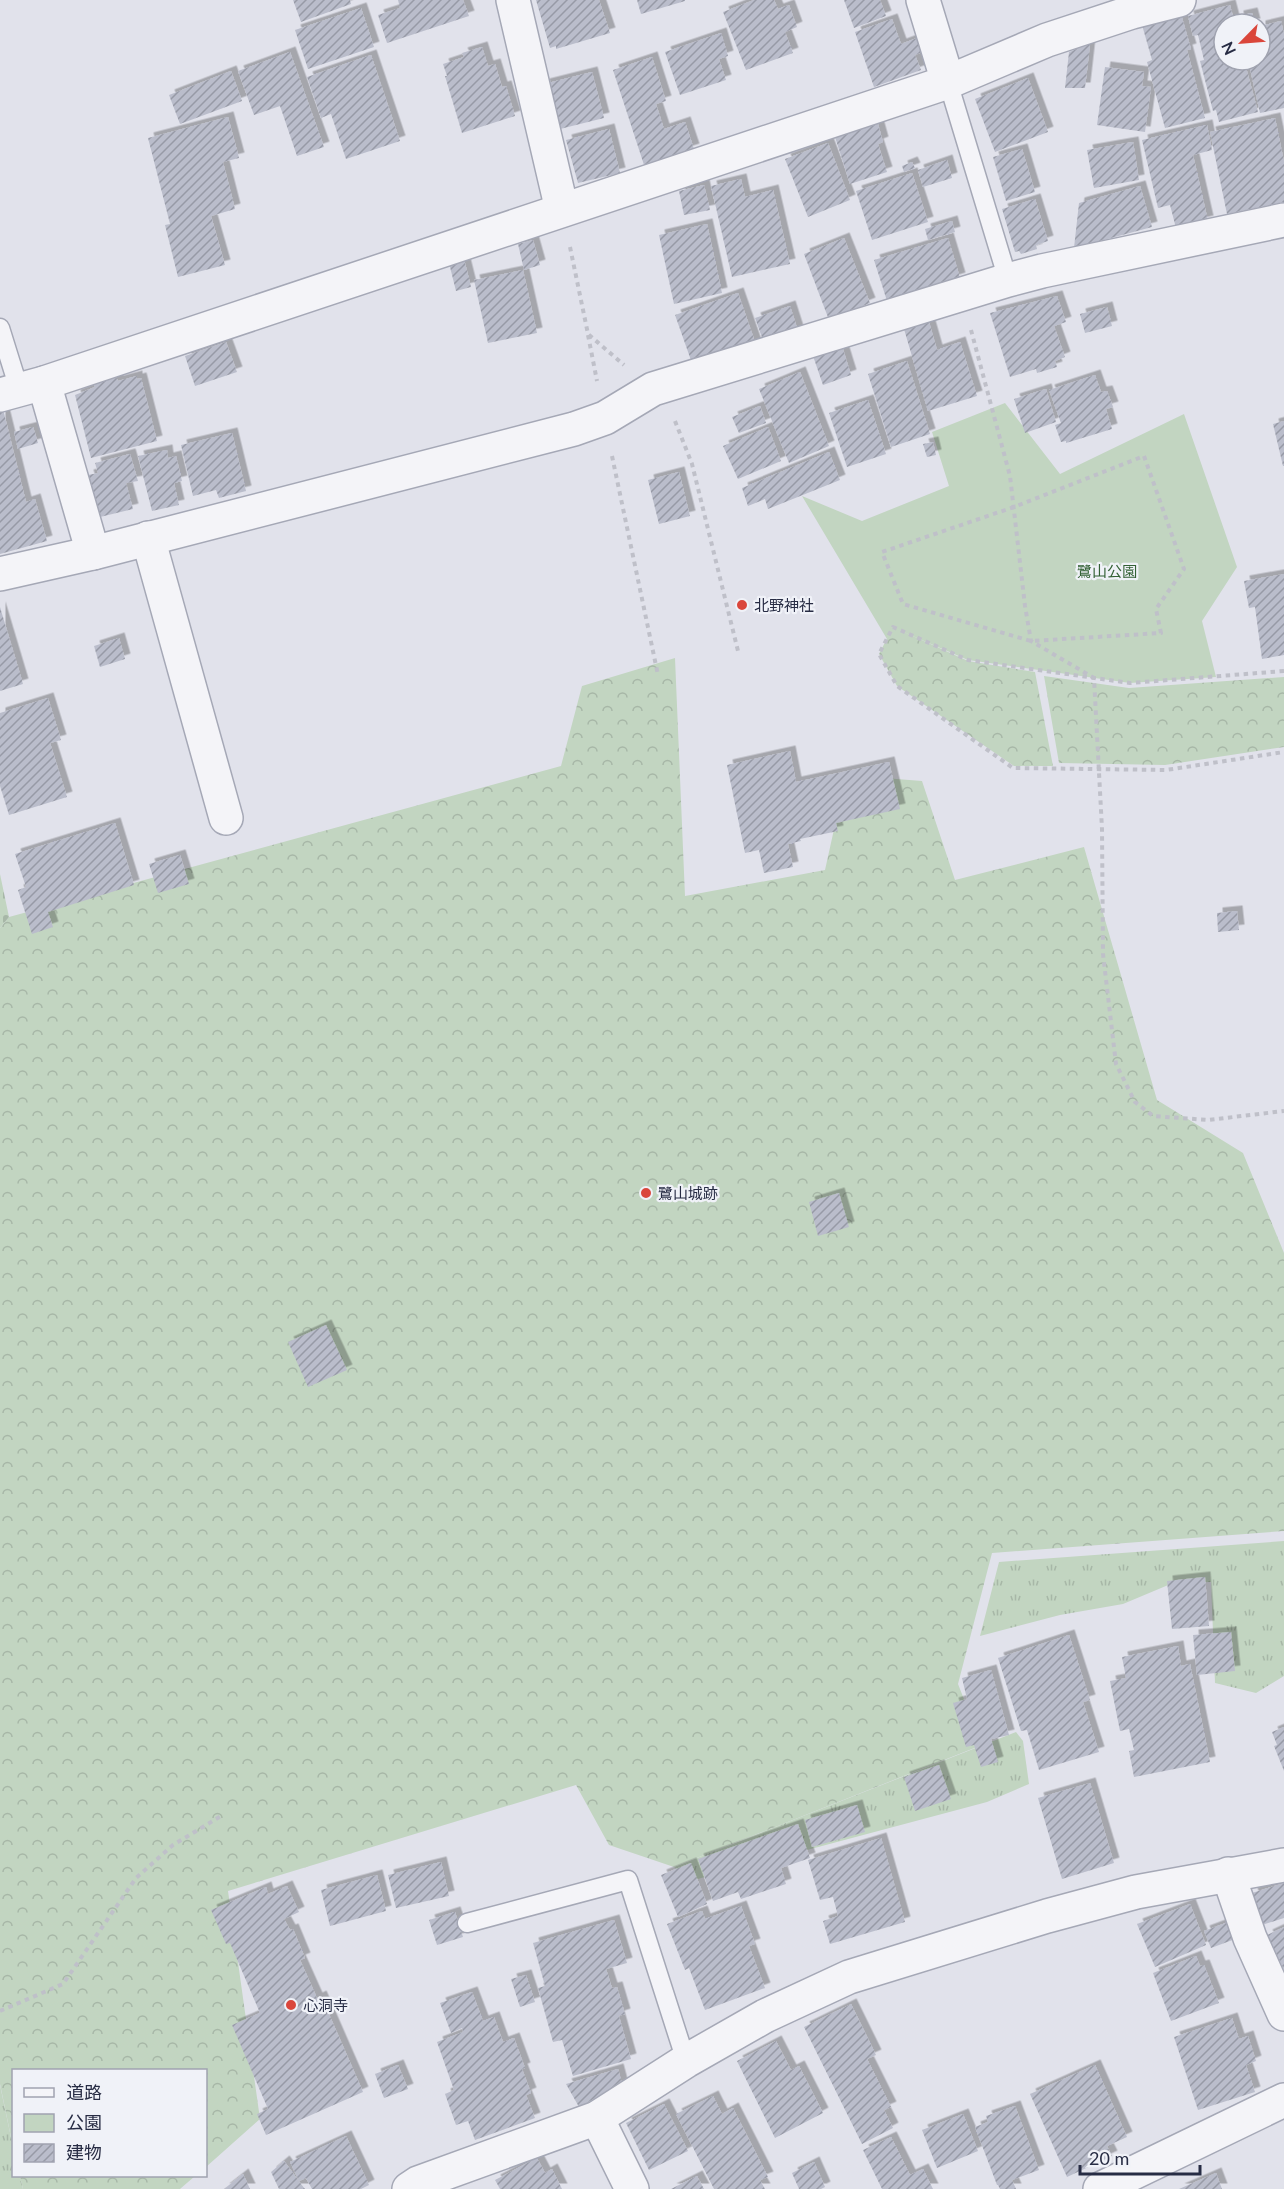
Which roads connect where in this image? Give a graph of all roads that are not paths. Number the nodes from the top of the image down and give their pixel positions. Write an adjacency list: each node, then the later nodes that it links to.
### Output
1 (513, 0): 5 (street)
2 (923, 0): 4 (street)
3 (1179, 0): 4 (street)
4 (948, 82): 5 (street); 7 (lane)
5 (562, 210): 9 (street)
6 (1284, 220): 7 (street)
7 (1008, 280): 10 (street)
8 (0, 328): 9 (lane)
9 (21, 389): 11 (street)
10 (148, 538): 11 (street); 13 (street)
11 (93, 553): 12 (street)
12 (0, 574)
13 (226, 818)
14 (1284, 1865): 15 (street)
15 (1228, 1874): 17 (street); 18 (street)
16 (467, 1923): 18 (lane)
17 (1284, 2014)
18 (686, 2061): 20 (street)
19 (1284, 2100): 23 (street)
20 (597, 2118): 21 (street); 22 (street)
21 (409, 2189)
22 (632, 2189)
23 (1100, 2189)

